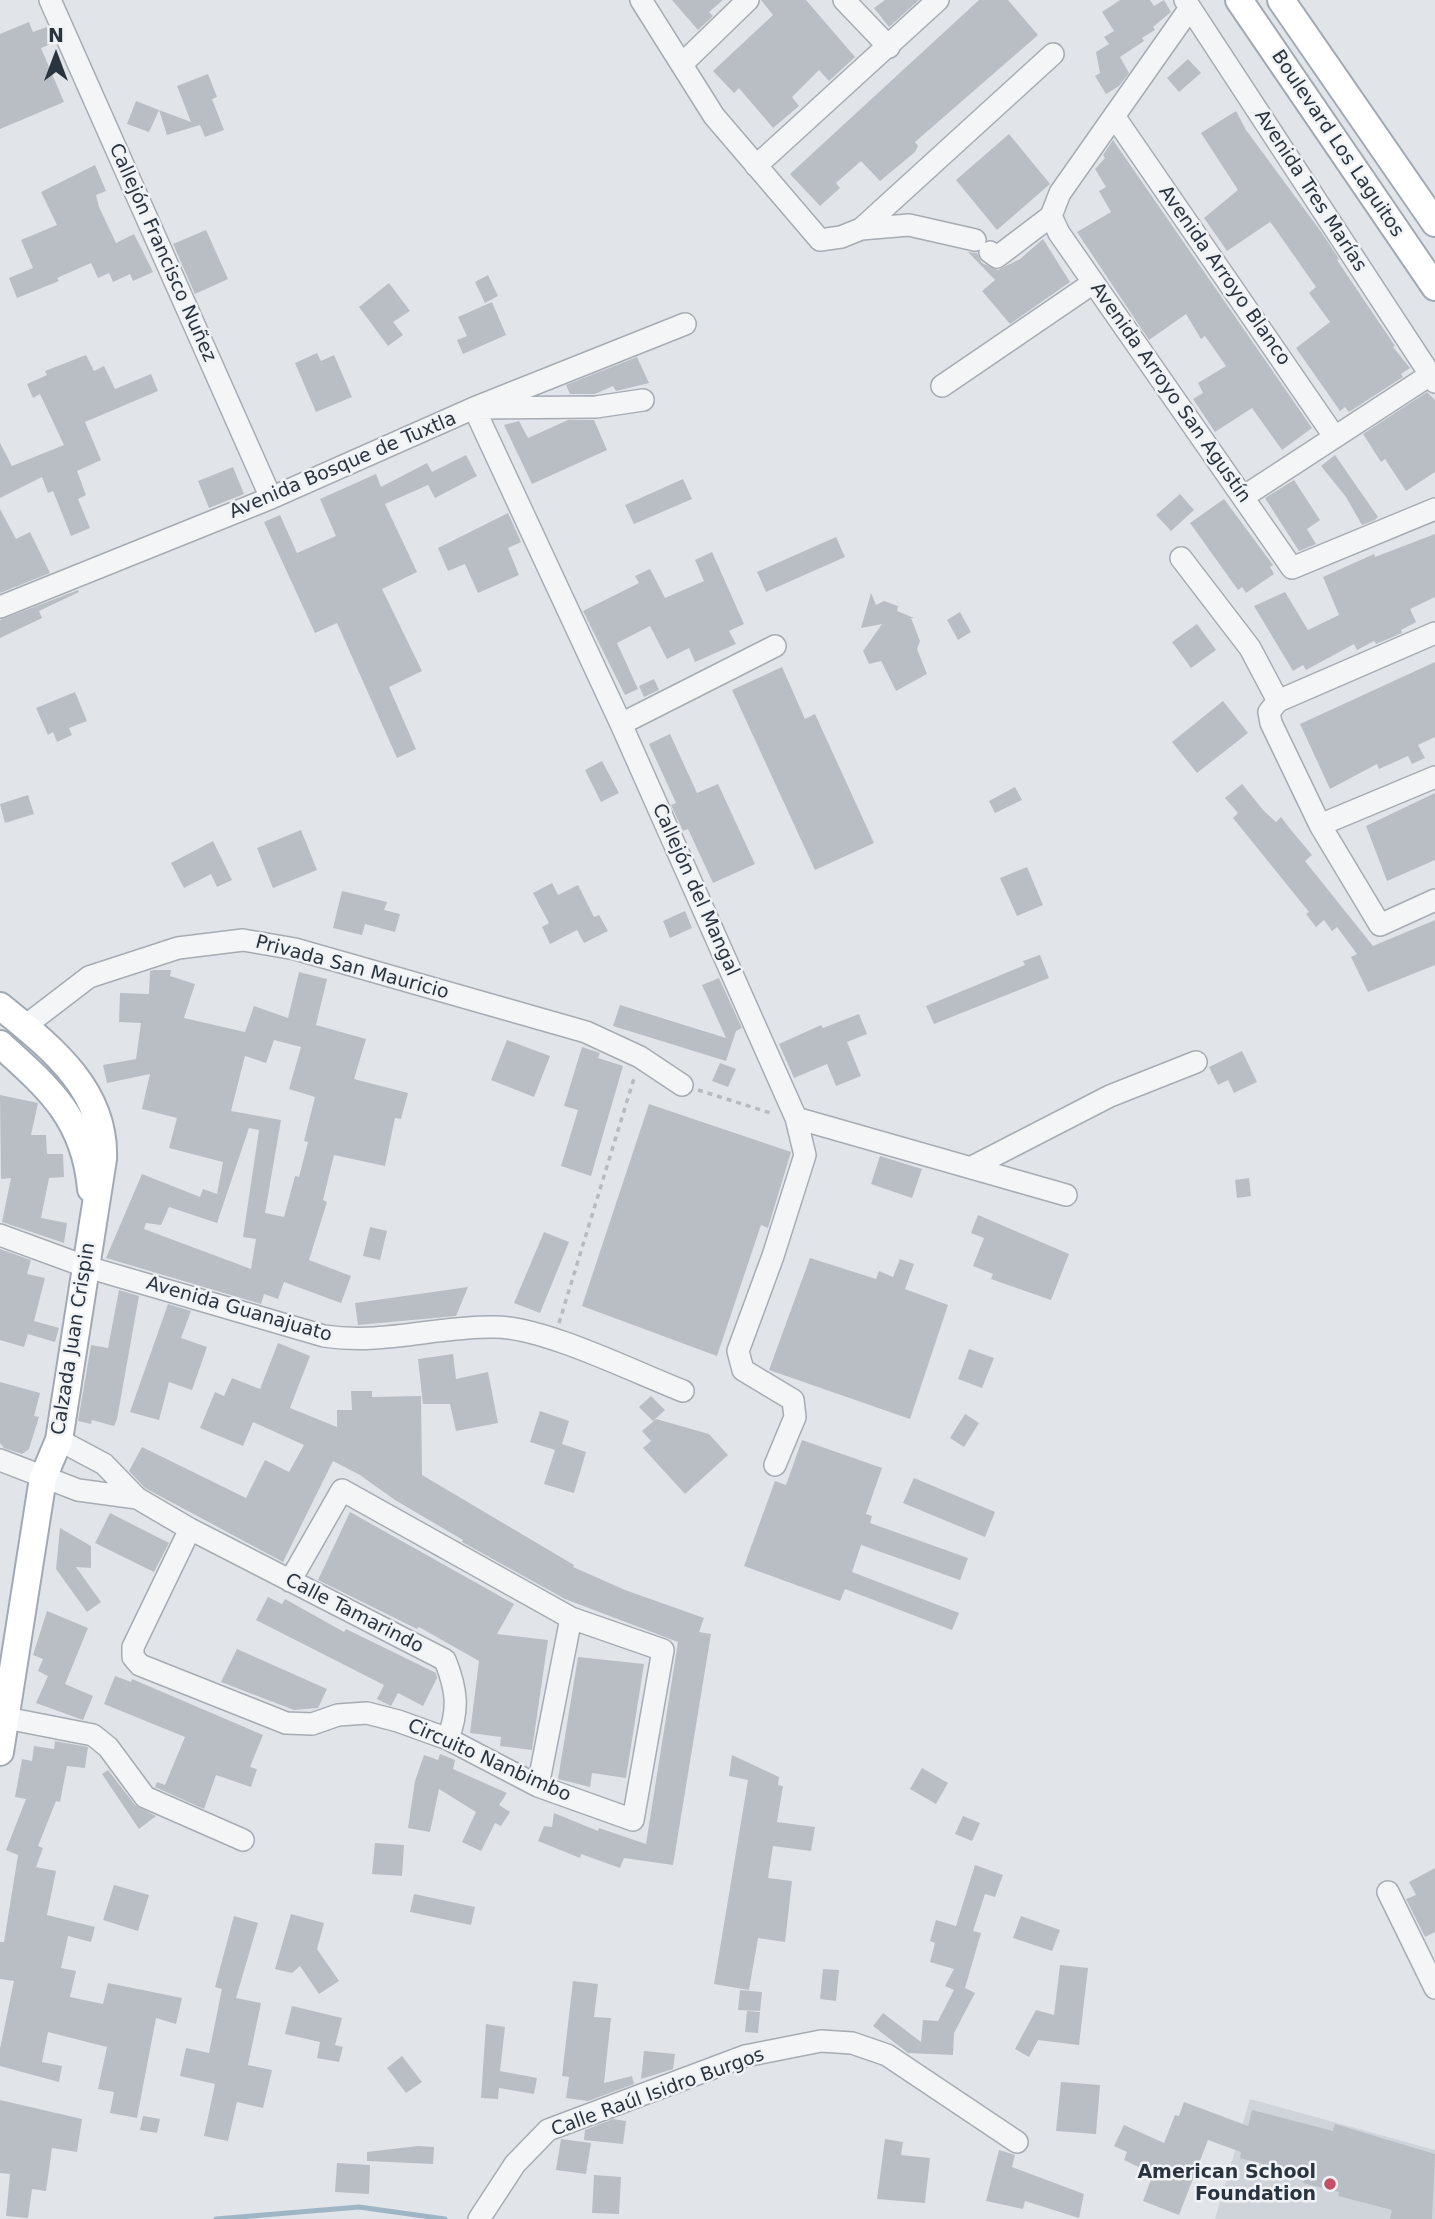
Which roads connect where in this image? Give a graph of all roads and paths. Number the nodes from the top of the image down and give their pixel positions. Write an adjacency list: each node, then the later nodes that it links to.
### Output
1 (640, 0): 13 (street)
2 (748, 0): 13 (street)
3 (844, 0): 10 (street)
4 (938, 0): 10 (street)
5 (1239, 0): 12 (main road, Boulevard Los Laguitos)
6 (1281, 0): 9 (main road, Boulevard Los Laguitos)
7 (52, 4): 28 (street, Callejón Francisco Nuñez)
8 (1187, 4): 14 (street); 22 (street, Avenida Tres Marías)
9 (1306, 36): 12 (main road); 17 (main road, Boulevard Los Laguitos)
10 (889, 47): 15 (street)
11 (1053, 54): 18 (street)
12 (1276, 54): 20 (main road, Boulevard Los Laguitos)
13 (682, 64): 15 (street)
14 (1114, 116): 16 (street); 26 (street, Avenida Arroyo Blanco)
15 (756, 166): 18 (street)
16 (1051, 216): 18 (street); 19 (street, Avenida Arroyo San Agustín)
17 (1435, 223)
18 (861, 229)
19 (1093, 282): 23 (street); 27 (street, Avenida Arroyo San Agustín)
20 (1435, 287)
21 (685, 324): 25 (street, Avenida Bosque de Tuxtla)
22 (1432, 379): 26 (street)
23 (942, 386)
24 (643, 400): 25 (street)
25 (474, 408): 28 (street, Avenida Bosque de Tuxtla); 35 (street, Callejón del Mangal)
26 (1334, 436): 27 (street)
27 (1243, 497): 29 (street, Avenida Arroyo San Agustín)
28 (271, 498): 31 (street, Avenida Bosque de Tuxtla)
29 (1435, 509)
30 (1181, 558): 34 (street)
31 (0, 607)
32 (1435, 633): 34 (street)
33 (775, 646): 35 (street)
34 (1278, 701): 37 (street)
35 (621, 724): 45 (street, Callejón del Mangal)
36 (1435, 777): 37 (street)
37 (1320, 825): 38 (street)
38 (1435, 900)
39 (0, 1006): 40 (main road, Calzada Juan Crispin)
40 (25, 1026): 42 (street, Privada San Mauricio); 48 (main road, Calzada Juan Crispin)
41 (0, 1044): 48 (main road, Calzada Juan Crispin)
42 (640, 1057): 44 (street, Privada San Mauricio); 51 (path)
43 (1196, 1062): 46 (street)
44 (682, 1085): 45 (path)
45 (796, 1118): 46 (street); 55 (street, Callejón del Mangal)
46 (972, 1167): 47 (street)
47 (1066, 1195)
48 (93, 1214): 50 (main road, Calzada Juan Crispin)
49 (0, 1235): 50 (street, Avenida Guanajuato)
50 (87, 1267): 51 (street, Avenida Guanajuato); 53 (main road, Calzada Juan Crispin)
51 (554, 1340): 52 (street, Avenida Guanajuato)
52 (683, 1391)
53 (59, 1440): 56 (main road, Calzada Juan Crispin); 57 (street)
54 (0, 1460): 56 (street)
55 (775, 1465)
56 (43, 1478): 57 (street); 61 (main road, Calzada Juan Crispin)
57 (136, 1498): 58 (street)
58 (190, 1529): 59 (street, Calle Tamarindo); 62 (street, Circuito Nanbimbo)
59 (290, 1581): 60 (street, Circuito Nanbimbo); 62 (street, Calle Tamarindo)
60 (570, 1618): 64 (street); 64 (street, Circuito Nanbimbo)
61 (6, 1718): 63 (main road, Calzada Juan Crispin); 65 (street)
62 (448, 1739): 64 (street, Circuito Nanbimbo)
63 (0, 1752)
64 (538, 1786)
65 (243, 1840)
66 (1388, 1892): 67 (street)
67 (1435, 1988)
68 (1017, 2142): 69 (street, Calle Raúl Isidro Burgos)
69 (479, 2219)

